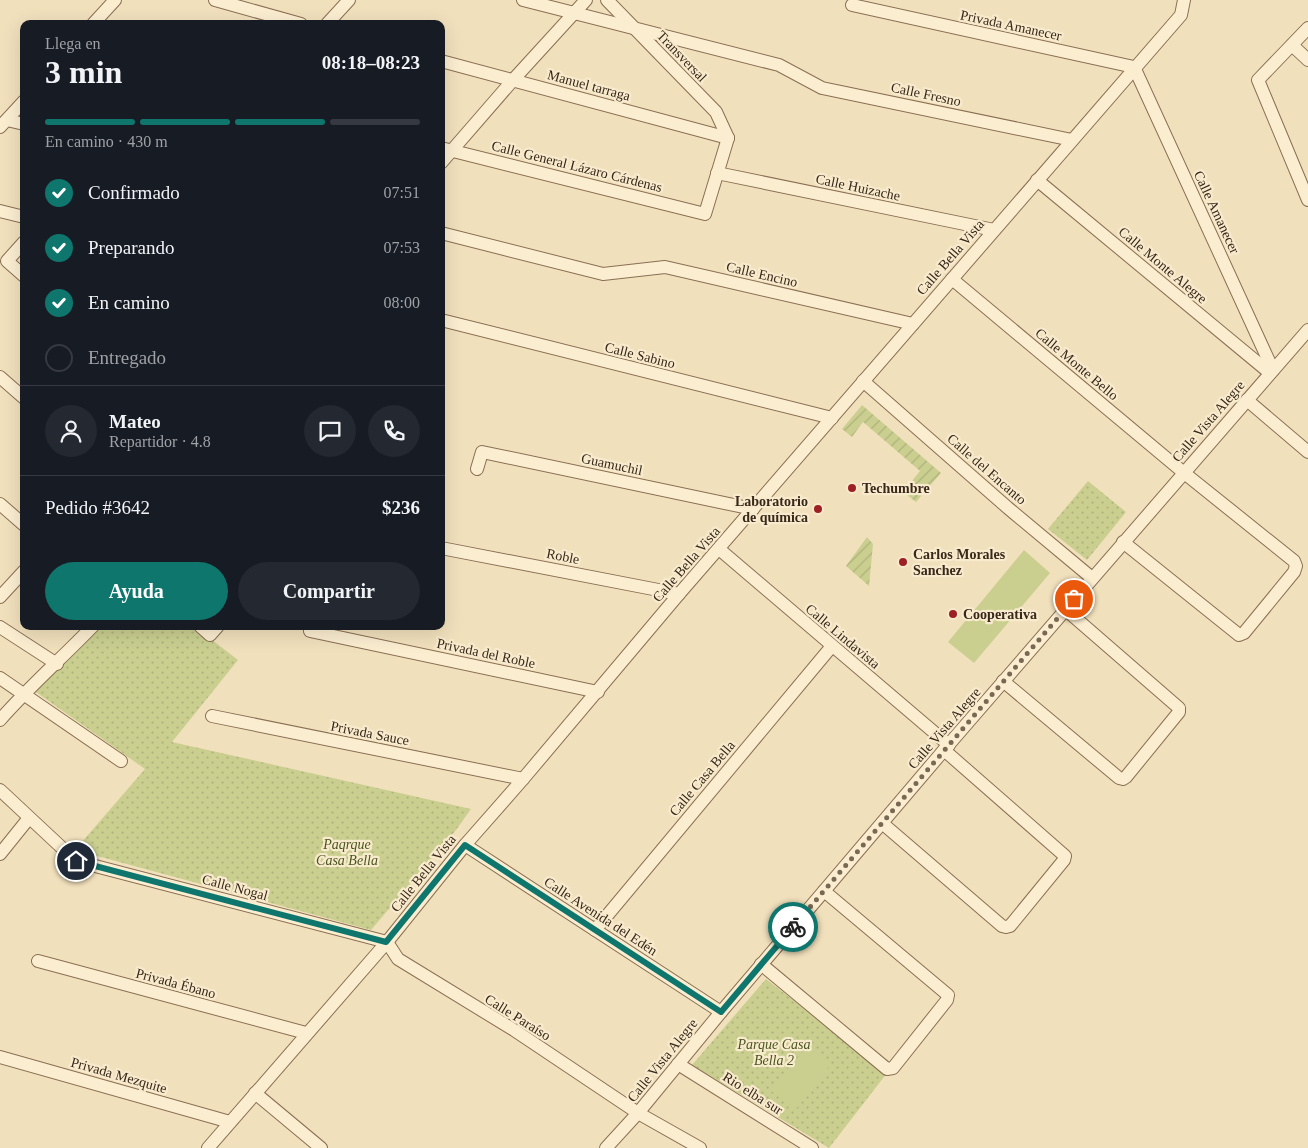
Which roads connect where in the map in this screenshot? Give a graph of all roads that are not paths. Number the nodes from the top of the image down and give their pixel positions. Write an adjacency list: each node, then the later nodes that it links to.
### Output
1 (115, 0): 10 (street)
2 (215, 0): 11 (street)
3 (349, 0): 12 (street)
4 (523, 0): 9 (street, Calle Fresno)
5 (586, 0): 9 (street)
6 (607, 0): 13 (street, Transversal)
7 (1184, 0): 18 (street, Calle Bella Vista)
8 (852, 5): 18 (street, Privada Amanecer)
9 (574, 13): 13 (street, Calle Fresno); 19 (street)
10 (98, 20)
11 (287, 20)
12 (331, 20)
13 (635, 28): 23 (street, Transversal); 24 (street, Calle Fresno)
14 (1308, 28): 15 (street)
15 (1292, 45): 16 (street); 28 (street)
16 (1308, 60)
17 (445, 62): 19 (street, Manuel tarraga)
18 (1134, 67): 24 (street, Calle Bella Vista); 39 (street, Calle Amanecer)
19 (513, 80): 23 (street, Manuel tarraga); 25 (street)
20 (20, 106): 21 (street)
21 (4, 124): 22 (street)
22 (20, 124)
23 (728, 138): 26 (street)
24 (1072, 140): 27 (street, Calle Bella Vista)
25 (446, 149): 26 (street, Calle General Lázaro Cárdenas)
26 (717, 173): 31 (street, Calle Huizache)
27 (1037, 180): 31 (street, Calle Bella Vista); 39 (street, Calle Monte Alegre)
28 (1307, 196)
29 (0, 211): 30 (street)
30 (20, 216)
31 (994, 230): 35 (street, Calle Bella Vista)
32 (445, 234): 37 (street, Calle Encino)
33 (20, 246): 34 (street)
34 (20, 272)
35 (952, 279): 37 (street, Calle Bella Vista); 47 (street, Calle Monte Bello)
36 (445, 321): 44 (street, Calle Sabino)
37 (913, 324): 41 (street, Calle Bella Vista)
38 (1308, 330): 39 (street, Calle Vista Alegre)
39 (1272, 371): 43 (street, Calle Vista Alegre)
40 (0, 377): 42 (street)
41 (863, 381): 44 (street, Calle Bella Vista); 55 (street, Calle del Encanto)
42 (20, 394)
43 (1247, 400): 45 (street); 47 (street, Calle Vista Alegre)
44 (832, 418): 49 (street, Calle Bella Vista)
45 (1308, 452)
46 (477, 469): 49 (street, Guamuchil)
47 (1184, 472): 51 (street, Calle Vista Alegre); 51 (street, Calle Monte Bello)
48 (0, 504): 50 (street)
49 (753, 509): 53 (street, Calle Bella Vista)
50 (20, 522)
51 (1123, 542): 55 (street, Calle Vista Alegre)
52 (445, 549): 56 (street, Roble)
53 (719, 549): 56 (street, Calle Bella Vista); 62 (street, Calle Lindavista)
54 (20, 574): 57 (street)
55 (1092, 578): 58 (street, Calle Vista Alegre)
56 (679, 594): 66 (street, Calle Bella Vista)
57 (0, 597)
58 (1065, 609): 65 (street, Calle Vista Alegre); 65 (street)
59 (0, 626): 63 (street)
60 (89, 630): 63 (street)
61 (310, 631): 66 (street, Privada del Roble)
62 (832, 646): 70 (street, Calle Lindavista); 79 (street, Calle Casa Bella)
63 (57, 664): 67 (street)
64 (0, 678): 67 (street)
65 (1003, 681): 70 (street, Calle Vista Alegre)
66 (598, 692): 72 (street, Calle Bella Vista)
67 (24, 693): 69 (street); 71 (street)
68 (212, 716): 72 (street, Privada Sauce)
69 (0, 720)
70 (946, 748): 75 (street, Calle Vista Alegre); 75 (street, Calle Lindavista)
71 (121, 761)
72 (523, 779): 76 (street, Calle Bella Vista)
73 (0, 790): 74 (street)
74 (28, 818): 77 (street); 80 (street, Calle Nogal)
75 (882, 823): 78 (street, Calle Vista Alegre)
76 (465, 845): 79 (street, Calle Avenida del Edén); 80 (street, Calle Bella Vista)
77 (0, 854)
78 (824, 891): 82 (street, Calle Vista Alegre); 82 (street)
79 (595, 930): 83 (street, Calle Avenida del Edén)
80 (386, 942): 84 (street, Calle Bella Vista); 88 (street, Calle Paraíso)
81 (38, 961): 84 (street, Privada Ébano)
82 (761, 964): 83 (street, Calle Vista Alegre)
83 (721, 1012): 86 (street, Calle Vista Alegre)
84 (306, 1033): 87 (street, Calle Bella Vista)
85 (0, 1057): 89 (street, Privada Mezquite)
86 (678, 1064): 88 (street, Calle Vista Alegre); 94 (street, Rio elba sur)
87 (255, 1093): 89 (street, Calle Bella Vista); 91 (street)
88 (638, 1113): 92 (street, Calle Vista Alegre); 93 (street, Calle Paraíso)
89 (230, 1122): 90 (street, Calle Bella Vista)
90 (208, 1148)
91 (320, 1148)
92 (606, 1148)
93 (700, 1148)
94 (812, 1148)

